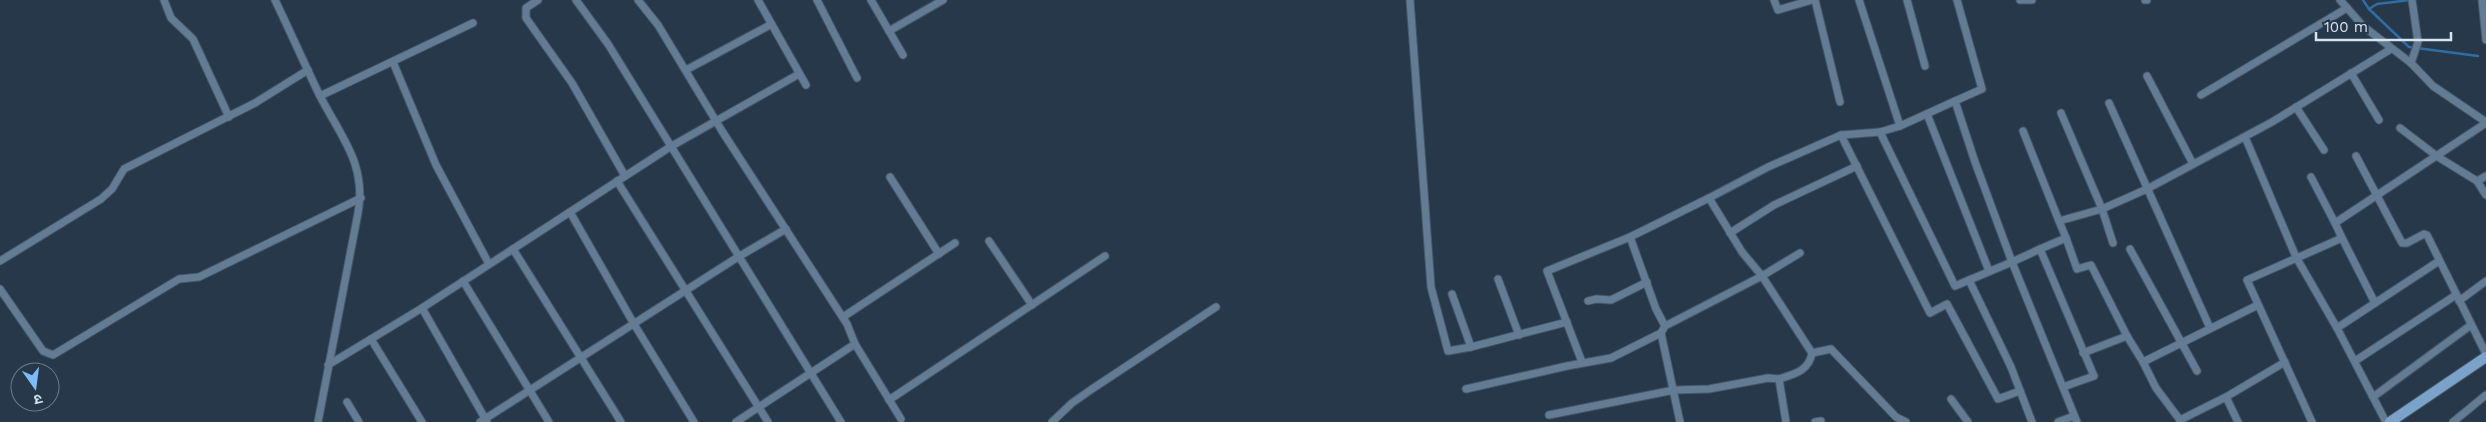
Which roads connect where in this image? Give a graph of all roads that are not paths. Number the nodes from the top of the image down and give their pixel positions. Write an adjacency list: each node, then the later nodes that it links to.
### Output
1 (164, 0): 46 (street)
2 (275, 0): 31 (street)
3 (538, 0): 62 (street)
4 (576, 0): 56 (street)
5 (638, 0): 32 (street)
6 (758, 0): 23 (street)
7 (817, 0): 36 (street)
8 (871, 0): 24 (street)
9 (943, 0): 24 (street)
10 (1410, 0): 126 (street)
11 (1774, 0): 12 (street)
12 (1813, 0): 41 (street)
13 (1859, 0): 50 (street)
14 (1907, 0): 30 (street)
15 (1957, 0): 40 (street)
16 (2020, 0): 17 (street)
17 (2032, 0)
18 (2340, 0): 21 (street)
19 (2482, 0): 25 (street)
20 (2413, 1): 28 (street)
21 (2347, 8): 26 (street); 38 (street)
22 (473, 23): 29 (street)
23 (770, 24): 32 (street); 34 (street)
24 (889, 32): 27 (street)
25 (2486, 40)
26 (2391, 49): 28 (street); 33 (street)
27 (903, 55)
28 (2412, 59): 49 (street)
29 (393, 62): 39 (street); 96 (street)
30 (1925, 66)
31 (308, 70): 39 (street); 46 (street)
32 (686, 70): 48 (street)
33 (2351, 73): 43 (street); 47 (street)
34 (799, 74): 37 (street); 48 (street)
35 (2147, 76): 60 (street)
36 (857, 78)
37 (806, 85)
38 (2200, 95)
39 (320, 96): 71 (street)
40 (1955, 101): 45 (street); 95 (street)
41 (1840, 102)
42 (2109, 103): 68 (street)
43 (2296, 107): 55 (street); 57 (street)
44 (2061, 113): 73 (street)
45 (1927, 114): 50 (street); 97 (street)
46 (229, 116): 93 (street)
47 (2379, 120)
48 (718, 121): 56 (street); 77 (street)
49 (2486, 123): 59 (street)
50 (1900, 126): 52 (street)
51 (2400, 128): 59 (street)
52 (1880, 132): 54 (street); 100 (street)
53 (2023, 132): 75 (street)
54 (1841, 135): 61 (street); 72 (street)
55 (2244, 137): 60 (street); 92 (street)
56 (670, 147): 62 (street); 91 (street)
57 (2324, 150)
58 (2356, 156): 70 (street)
59 (2438, 157): 67 (street); 70 (street)
60 (2193, 164): 68 (street)
61 (1856, 166): 78 (street); 143 (street)
62 (625, 176): 66 (street)
63 (2486, 176): 67 (street)
64 (890, 177): 89 (street)
65 (2311, 177): 76 (street)
66 (618, 181): 74 (street); 105 (street)
67 (2477, 181): 69 (street)
68 (2147, 189): 73 (street); 118 (street)
69 (2486, 195)
70 (2376, 197): 76 (street); 94 (street)
71 (361, 198): 104 (street); 135 (street)
72 (1709, 198): 78 (street); 79 (street)
73 (2102, 209): 75 (street); 84 (street)
74 (570, 212): 85 (street); 116 (street)
75 (2059, 221): 80 (street)
76 (2335, 224): 81 (street)
77 (786, 229): 91 (street); 114 (street)
78 (1730, 233): 98 (street)
79 (1630, 237): 103 (street); 115 (street)
80 (2066, 238): 86 (street); 122 (street)
81 (2342, 238): 92 (street); 109 (street)
82 (990, 241): 110 (street)
83 (955, 243): 89 (street)
84 (2113, 243)
85 (513, 249): 96 (street); 129 (street)
86 (2040, 249): 95 (street); 128 (street)
87 (2130, 249): 124 (street)
88 (1800, 253): 98 (street)
89 (939, 254): 114 (street)
90 (1105, 256): 110 (street)
91 (738, 257): 105 (street); 137 (street)
92 (2296, 257): 111 (street); 119 (street)
93 (0, 261)
94 (2439, 261): 107 (street); 109 (street)
95 (2012, 262): 97 (street); 139 (street)
96 (490, 264): 101 (street)
97 (1990, 271): 100 (street)
98 (1762, 276): 120 (street); 127 (street)
99 (1498, 279): 121 (street)
100 (1969, 280): 143 (street)
101 (463, 281): 113 (street); 141 (street)
102 (2486, 281): 107 (street)
103 (1647, 282): 108 (street); 120 (street)
104 (0, 289)
105 (686, 292): 116 (street); 150 (street)
106 (1452, 294): 126 (street)
107 (2457, 298): 117 (street); 131 (street)
108 (1588, 301)
109 (2375, 303): 119 (street)
110 (1032, 305): 148 (street)
111 (2258, 305): 118 (street); 134 (street)
112 (1216, 307): 165 (street)
113 (422, 308): 123 (street); 154 (street)
114 (843, 317): 125 (street)
115 (1567, 322): 121 (street); 132 (street)
116 (634, 324): 129 (street); 161 (street)
117 (2471, 325): 130 (street); 146 (street)
118 (2210, 328): 124 (street)
119 (2337, 328): 131 (street)
120 (1663, 330): 132 (street); 142 (street)
121 (1519, 335): 126 (street)
122 (2126, 336): 128 (street); 133 (street)
123 (371, 339): 135 (street); 158 (street)
124 (2181, 342): 133 (street); 136 (street)
125 (855, 344): 137 (street); 148 (street)
126 (1471, 347)
127 (1812, 353): 138 (street); 168 (street)
128 (2083, 353): 139 (street)
129 (582, 356): 141 (street); 160 (street)
130 (2486, 356): 174 (street)
131 (2354, 361): 146 (street)
132 (1582, 362): 140 (street)
133 (2143, 362): 155 (street)
134 (2285, 362): 145 (street); 173 (street)
135 (328, 365): 156 (street)
136 (2197, 371)
137 (810, 374): 150 (street); 164 (street)
138 (1779, 379): 142 (street); 167 (street)
139 (2063, 387): 153 (street)
140 (1466, 389)
141 (529, 390): 154 (street); 159 (street)
142 (1674, 390): 151 (street); 166 (street)
143 (2020, 391): 170 (street)
144 (2486, 395): 175 (street)
145 (2226, 397): 155 (street); 172 (street)
146 (2373, 397): 174 (street)
147 (1951, 399): 169 (street)
148 (889, 400): 152 (street)
149 (347, 402): 157 (street)
150 (759, 407): 162 (street); 163 (street)
151 (1549, 415)
152 (901, 419)
153 (2076, 419): 171 (street)
154 (484, 421)
155 (2180, 421)
156 (318, 422)
157 (359, 422)
158 (422, 422)
159 (549, 422)
160 (621, 422)
161 (694, 422)
162 (736, 422)
163 (768, 422)
164 (841, 422)
165 (1052, 422)
166 (1680, 422)
167 (1786, 422)
168 (1906, 422)
169 (1968, 422)
170 (2032, 422)
171 (2058, 422)
172 (2238, 422)
173 (2312, 422)
174 (2388, 422)
175 (2453, 422)

